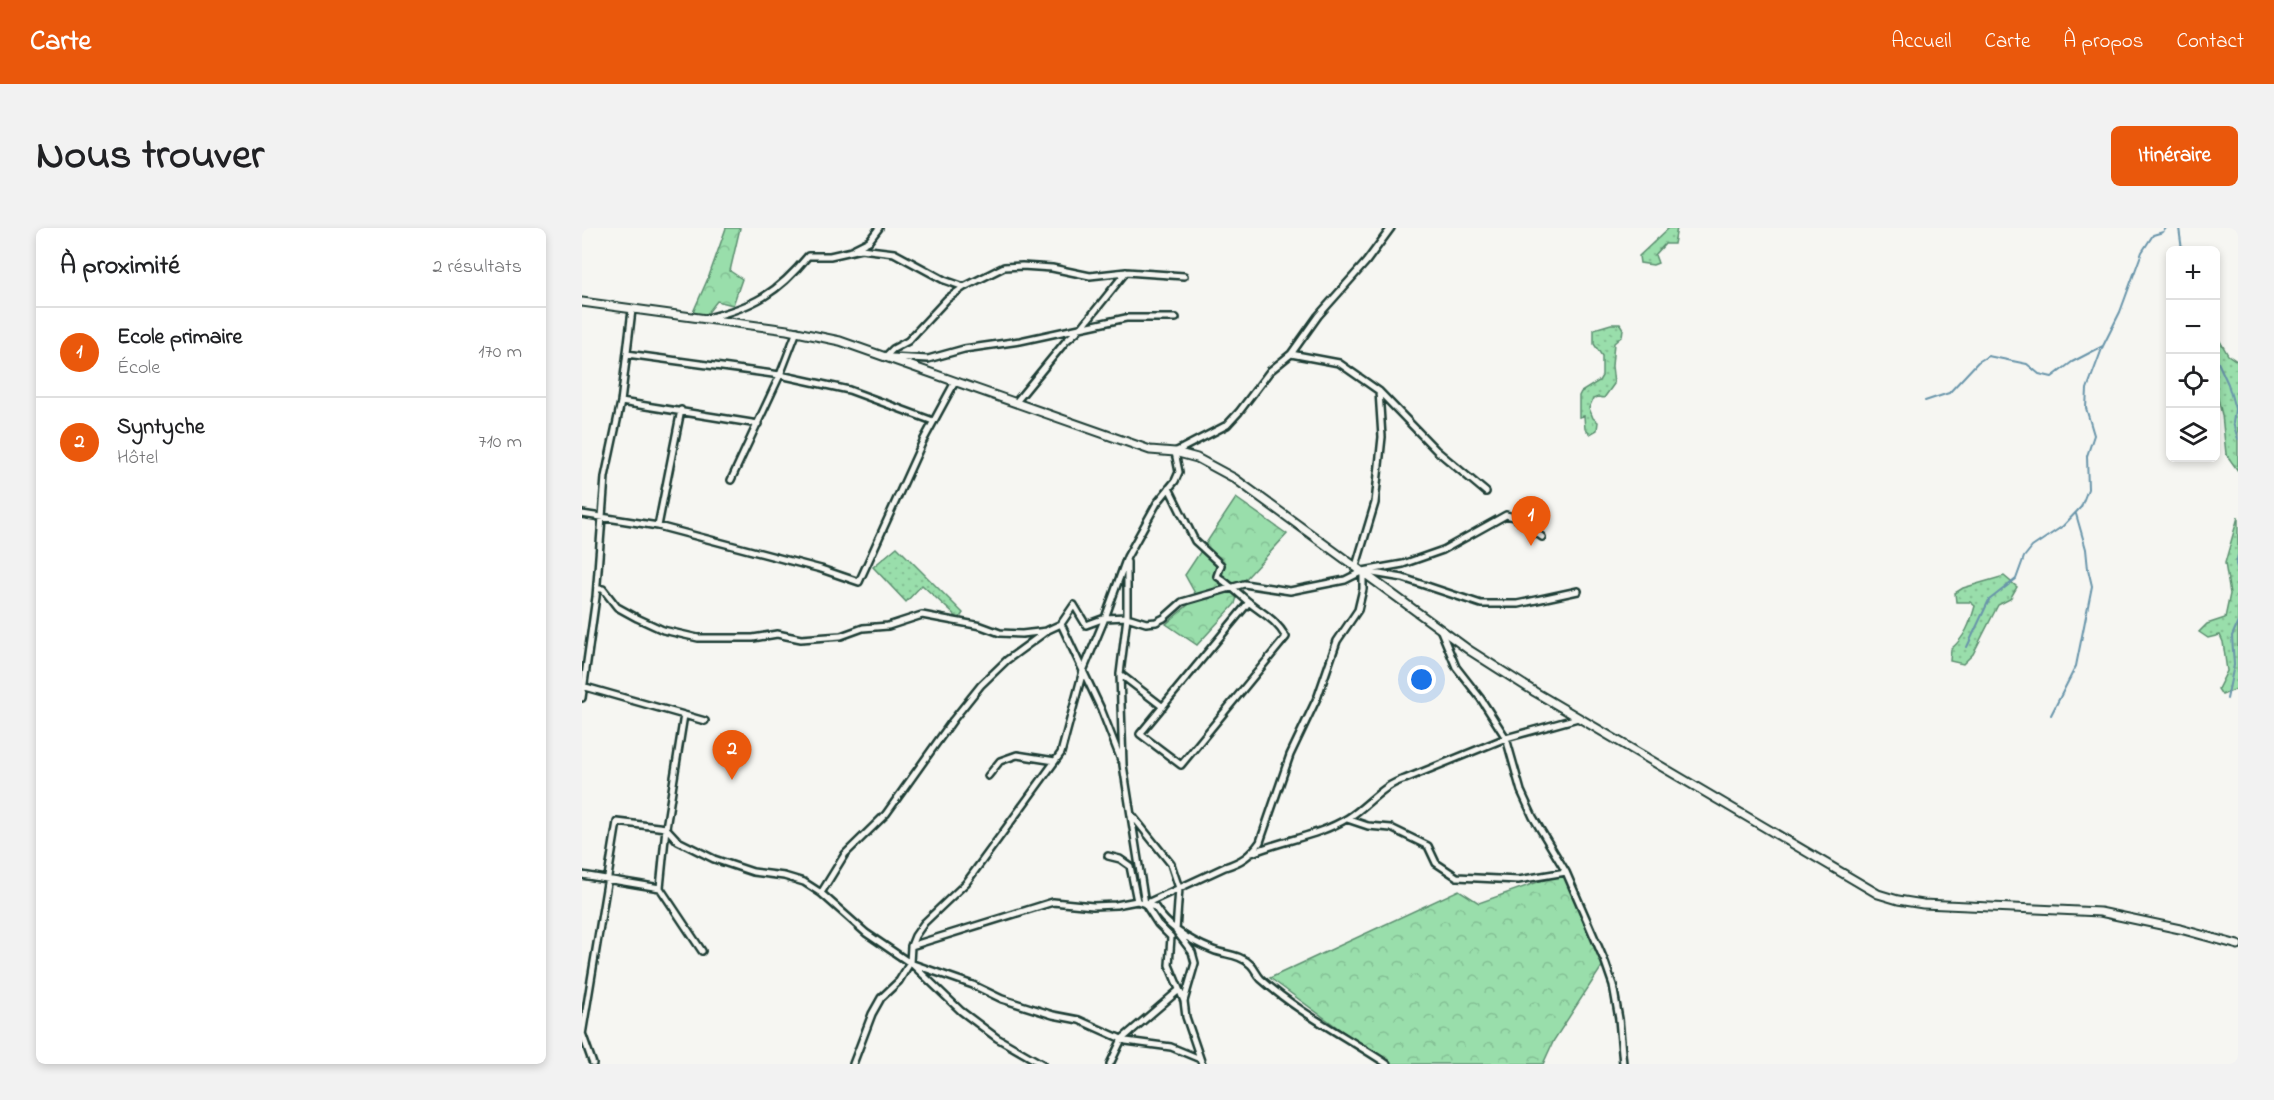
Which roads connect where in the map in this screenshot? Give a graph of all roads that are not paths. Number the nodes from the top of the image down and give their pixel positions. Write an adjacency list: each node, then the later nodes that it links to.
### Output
1 (879, 228): 3 (street)
2 (1391, 228): 14 (street)
3 (843, 253): 6 (street); 10 (street)
4 (1126, 272): 5 (street); 6 (street); 11 (street)
5 (1184, 276)
6 (964, 287): 15 (street)
7 (582, 302): 8 (street)
8 (632, 310): 10 (street); 13 (street)
9 (1176, 318): 11 (street)
10 (703, 319): 12 (street)
11 (1082, 327): 15 (street); 20 (street)
12 (796, 331): 15 (street); 16 (street)
13 (627, 354): 16 (street); 19 (street)
14 (1291, 354): 18 (street); 24 (street)
15 (885, 357): 17 (street)
16 (780, 375): 22 (street); 23 (street)
17 (955, 382): 20 (street); 22 (street)
18 (1379, 391): 27 (street); 33 (street)
19 (621, 402): 21 (street); 29 (street)
20 (1016, 402): 24 (street)
21 (681, 410): 23 (street); 30 (street)
22 (933, 421): 30 (street)
23 (758, 424): 25 (street)
24 (1175, 453): 26 (street); 33 (street)
25 (731, 480)
26 (1169, 488): 32 (street); 35 (street)
27 (1486, 492)
28 (582, 514): 29 (street)
29 (603, 519): 30 (street); 36 (street)
30 (658, 526)
31 (1542, 537): 34 (street)
32 (1126, 557): 39 (street); 40 (street)
33 (1356, 566): 34 (street)
34 (1363, 572): 35 (street); 37 (street); 43 (street); 59 (street)
35 (1233, 587): 38 (street); 39 (street)
36 (597, 589): 42 (street); 46 (street)
37 (1578, 591)
38 (1249, 603): 48 (street); 48 (street)
39 (1127, 617): 40 (street); 45 (street)
40 (1105, 618): 41 (street); 44 (street)
41 (1061, 624): 42 (street); 44 (street)
42 (1048, 630): 66 (street)
43 (1441, 631): 50 (street); 52 (street)
44 (1083, 670): 53 (street); 54 (street)
45 (1120, 674): 48 (street); 54 (street)
46 (583, 687): 47 (street); 49 (street)
47 (582, 698)
48 (1163, 707)
49 (684, 715): 51 (street); 58 (street)
50 (1579, 718): 52 (street); 70 (street)
51 (705, 722)
52 (1506, 738): 57 (street); 61 (street)
53 (1055, 761): 55 (street); 71 (street)
54 (1123, 765): 56 (street)
55 (988, 776)
56 (1130, 813): 65 (street); 68 (street)
57 (1347, 819): 59 (street); 61 (street)
58 (666, 828): 63 (street); 64 (street); 66 (street)
59 (1251, 854): 65 (street)
60 (1108, 856): 67 (street)
61 (1566, 872): 84 (street)
62 (582, 875): 63 (street)
63 (608, 879): 64 (street); 76 (street)
64 (660, 888): 72 (street)
65 (1179, 888): 68 (street); 69 (street)
66 (822, 893): 73 (street)
67 (1137, 901): 68 (street); 71 (street)
68 (1144, 904): 69 (street); 74 (street)
69 (1176, 931): 75 (street); 83 (street)
70 (2238, 945)
71 (911, 946): 73 (street)
72 (702, 951)
73 (910, 963): 77 (street); 80 (street); 81 (street)
74 (1179, 990): 75 (street); 77 (street)
75 (1184, 1001): 78 (street)
76 (582, 1034): 79 (street)
77 (1122, 1039): 78 (street); 82 (street)
78 (1201, 1061)
79 (592, 1064)
80 (853, 1064)
81 (1042, 1064)
82 (1110, 1064)
83 (1386, 1064)
84 (1623, 1064)

